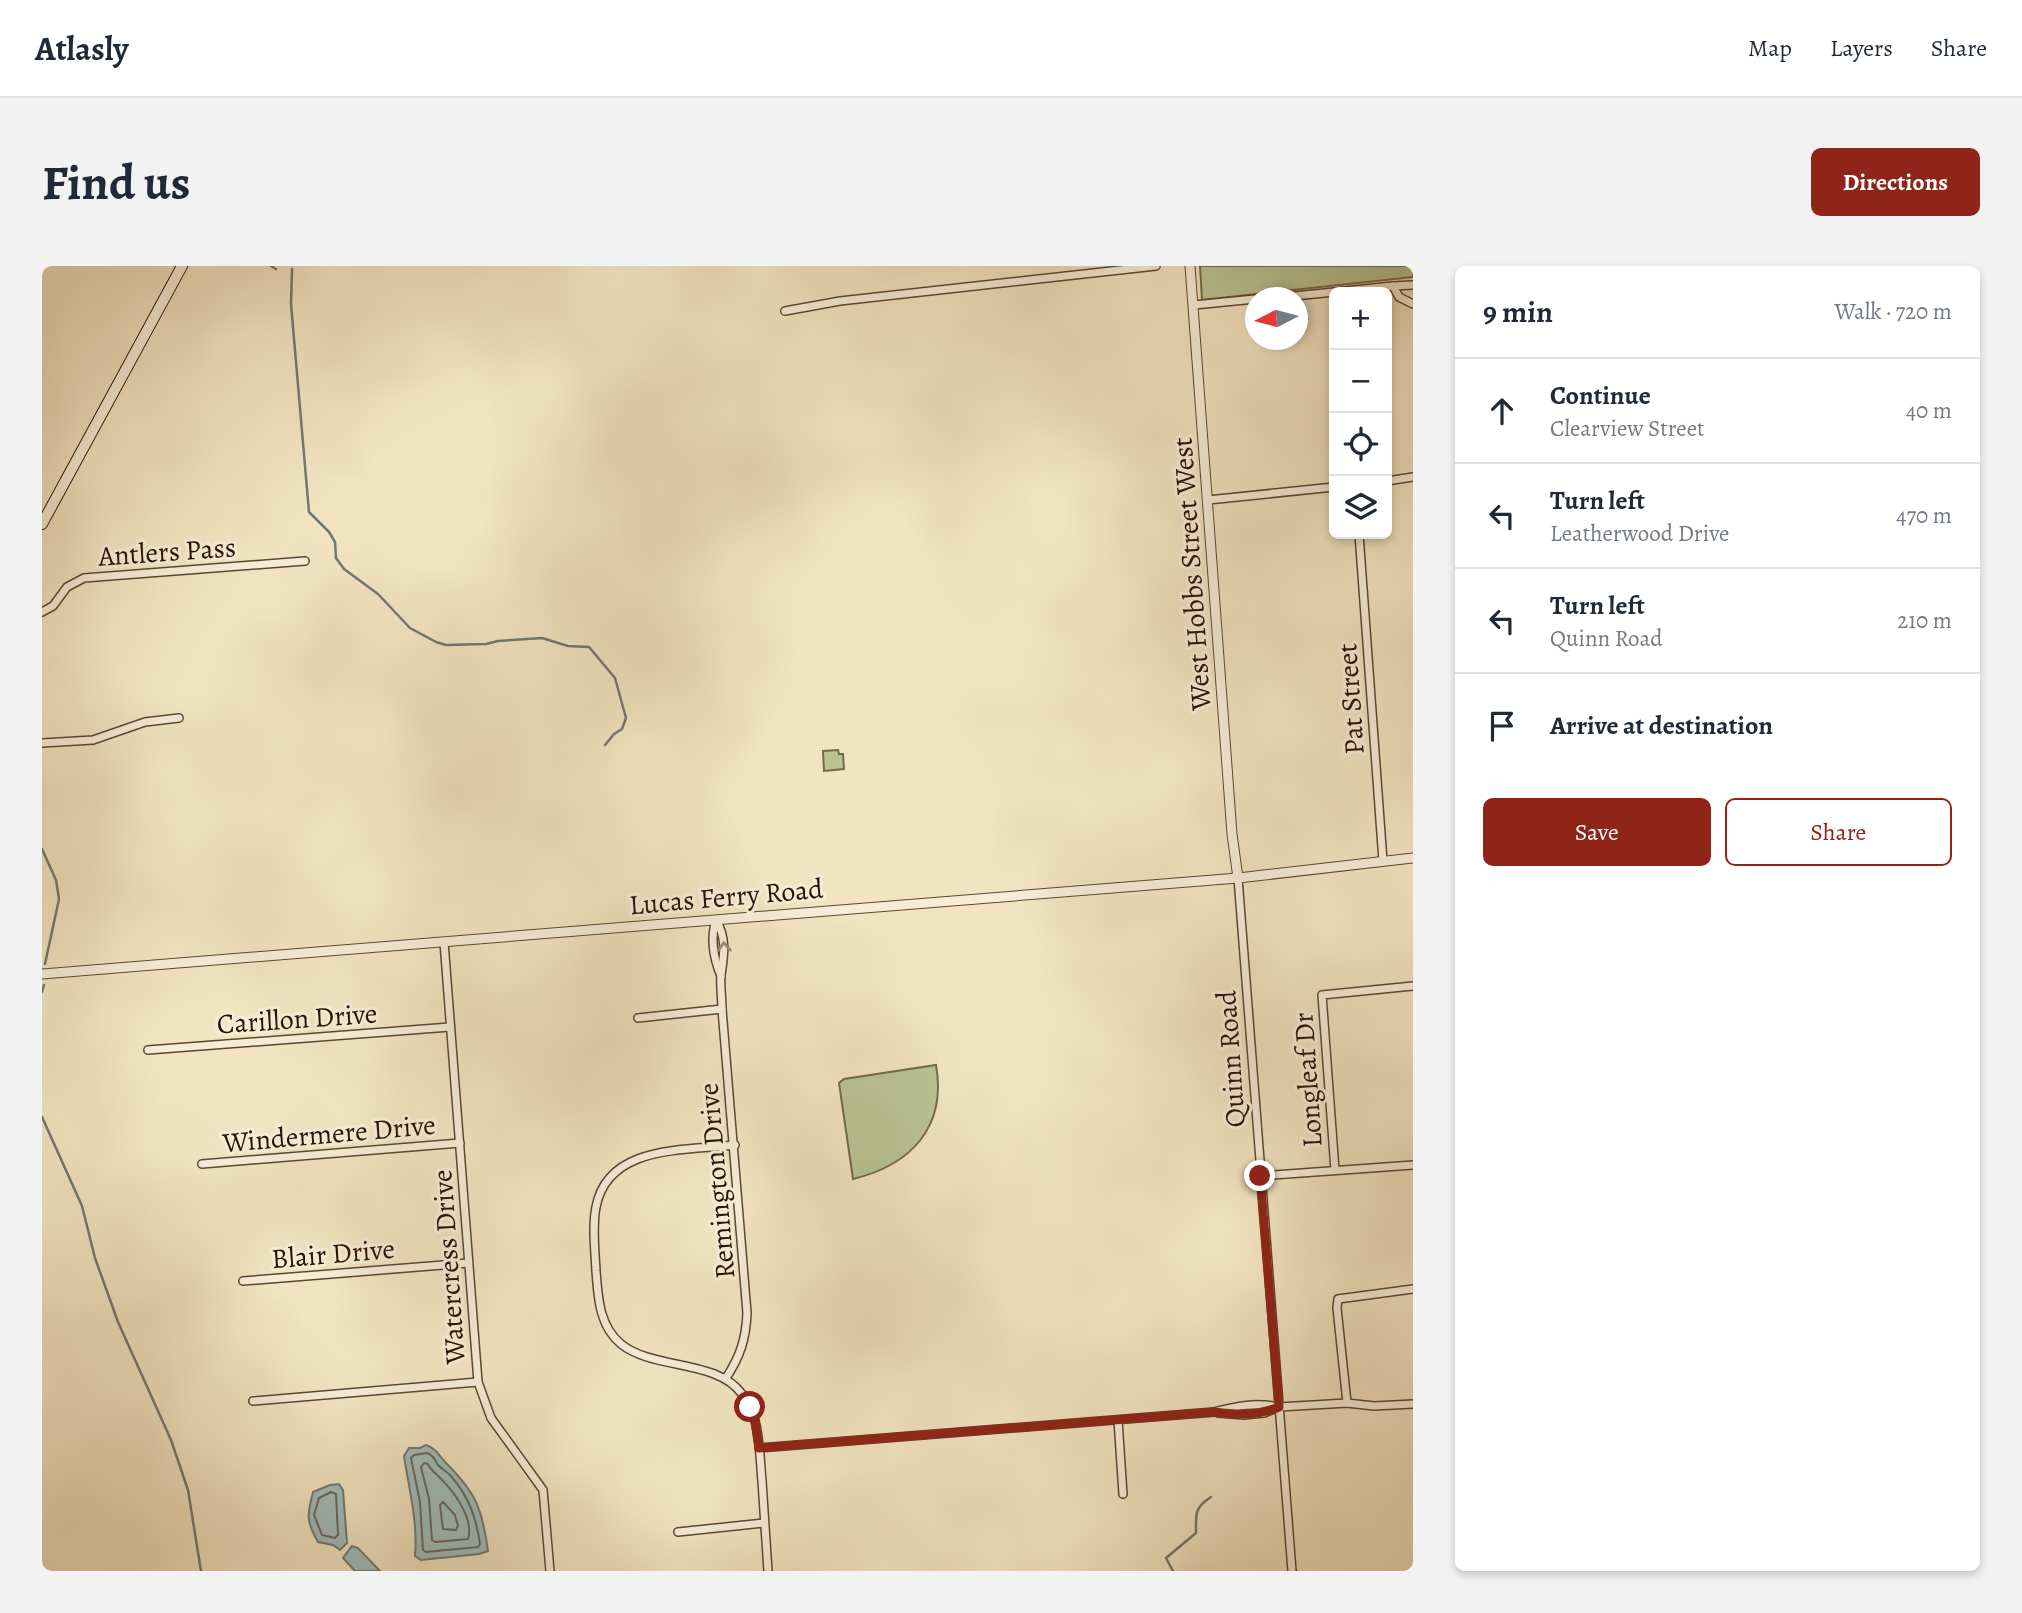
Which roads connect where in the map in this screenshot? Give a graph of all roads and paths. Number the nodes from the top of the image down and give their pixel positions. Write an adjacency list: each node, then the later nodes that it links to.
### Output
1 (182, 266): 15 (main road)
2 (1156, 266): 10 (street)
3 (1190, 266): 9 (street, West Hobbs Street West)
4 (1413, 285): 5 (street)
5 (1393, 286): 6 (street); 8 (street)
6 (1308, 295)
7 (1245, 300): 9 (street)
8 (1413, 304)
9 (1194, 305): 14 (street, West Hobbs Street West)
10 (785, 311)
11 (1413, 477): 12 (street)
12 (1392, 480)
13 (1329, 488): 14 (street)
14 (1208, 500): 23 (street, West Hobbs Street West)
15 (42, 524)
16 (1359, 539): 22 (street, Pat Street)
17 (305, 561): 18 (street, Antlers Pass)
18 (43, 609)
19 (179, 718): 20 (street)
20 (42, 743)
21 (1413, 858): 22 (street, Lucas Ferry Road)
22 (1383, 861): 23 (street, Lucas Ferry Road)
23 (1238, 878): 24 (street, Lucas Ferry Road); 37 (street, Quinn Road)
24 (716, 920): 25 (street, Lucas Ferry Road); 28 (street, Remington Drive)
25 (444, 942): 26 (street, Lucas Ferry Road); 30 (street, Watercress Drive)
26 (42, 974)
27 (1413, 986): 36 (street, Longleaf Dr)
28 (722, 1009): 29 (street); 33 (street, Remington Drive)
29 (638, 1018)
30 (450, 1027): 31 (street, Carillon Drive); 32 (street, Watercress Drive)
31 (148, 1050)
32 (460, 1143): 34 (street, Windermere Drive); 38 (street, Watercress Drive)
33 (734, 1145): 41 (street, Remington Drive); 41 (street)
34 (202, 1164)
35 (1413, 1165): 36 (street)
36 (1335, 1170): 37 (street)
37 (1260, 1176): 46 (street, Quinn Road)
38 (468, 1263): 39 (street, Blair Drive); 42 (street, Watercress Drive)
39 (243, 1281)
40 (1413, 1289): 44 (street)
41 (726, 1378): 48 (street)
42 (478, 1382): 43 (street); 52 (street, Watercress Drive)
43 (253, 1401)
44 (1347, 1403): 45 (street); 46 (street)
45 (1413, 1404)
46 (1279, 1407): 47 (street); 54 (street, Quinn Road)
47 (1118, 1420): 48 (street); 49 (street)
48 (759, 1448): 50 (street)
49 (1123, 1494)
50 (765, 1522): 51 (street); 53 (street)
51 (678, 1532)
52 (550, 1571)
53 (768, 1571)
54 (1292, 1571)

